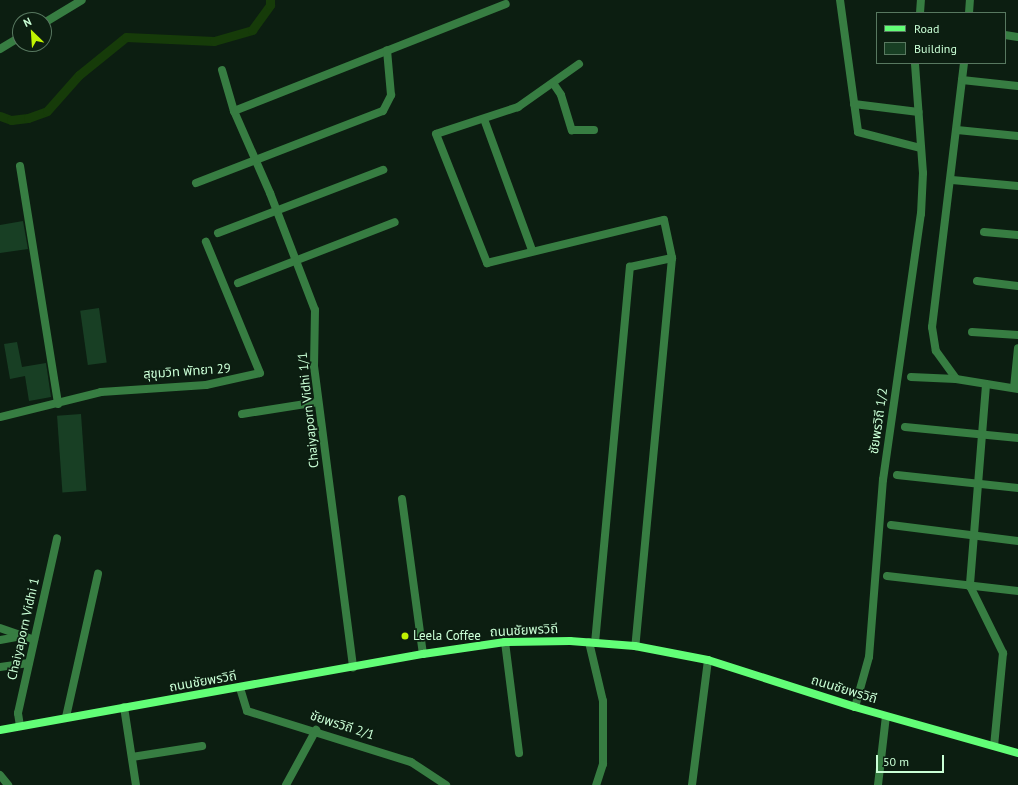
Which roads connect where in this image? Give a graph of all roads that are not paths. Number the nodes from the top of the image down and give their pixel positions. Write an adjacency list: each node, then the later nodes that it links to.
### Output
1 (82, 0): 8 (street)
2 (840, 0): 21 (street)
3 (921, 0): 6 (street)
4 (970, 0): 7 (street)
5 (506, 4): 13 (street)
6 (920, 12)
7 (969, 12)
8 (52, 18)
9 (1006, 35): 10 (street)
10 (1018, 37)
11 (12, 42): 12 (street)
12 (0, 49)
13 (387, 50): 22 (street); 29 (street)
14 (579, 64): 19 (street)
15 (915, 64): 23 (street, ชัยพรวิถี 1/2)
16 (964, 64): 18 (street)
17 (222, 70): 22 (street, Chaiyaporn Vidhi 1/1)
18 (962, 80): 20 (street); 26 (street)
19 (554, 84): 24 (street); 25 (street)
20 (1018, 86)
21 (854, 104): 23 (street); 28 (street)
22 (234, 111): 29 (street, Chaiyaporn Vidhi 1/1)
23 (919, 112): 28 (street, ชัยพรวิถี 1/2)
24 (484, 119): 41 (street); 41 (street)
25 (594, 130)
26 (957, 130): 27 (street); 32 (street)
27 (1018, 136)
28 (921, 148): 87 (street, ชัยพรวิถี 1/2)
29 (256, 161): 33 (street); 35 (street, Chaiyaporn Vidhi 1/1)
30 (20, 166): 55 (street)
31 (383, 170): 35 (street)
32 (952, 180): 34 (street); 51 (street)
33 (196, 183)
34 (1018, 186)
35 (275, 210): 38 (street); 43 (street, Chaiyaporn Vidhi 1/1)
36 (396, 222): 43 (street)
37 (984, 232): 39 (street)
38 (218, 233)
39 (1018, 235)
40 (206, 242): 55 (street, สุขุมวิท พัทยา 29)
41 (532, 250): 42 (street)
42 (672, 258): 78 (street); 79 (street)
43 (294, 261): 45 (street); 54 (street, Chaiyaporn Vidhi 1/1)
44 (977, 282): 46 (street)
45 (238, 284)
46 (1018, 286)
47 (972, 332): 48 (street)
48 (1018, 335)
49 (1018, 348): 53 (street)
50 (911, 377): 51 (street)
51 (956, 379): 52 (street)
52 (986, 385): 53 (street); 59 (street)
53 (1016, 388)
54 (318, 402): 56 (street); 84 (street, Chaiyaporn Vidhi 1/1)
55 (58, 404): 57 (street, สุขุมวิท พัทยา 29)
56 (242, 414)
57 (0, 417)
58 (905, 427): 59 (street)
59 (983, 435): 60 (street); 62 (street)
60 (1018, 438)
61 (897, 475): 62 (street)
62 (980, 485): 63 (street); 66 (street)
63 (1018, 488)
64 (402, 498): 80 (street)
65 (891, 524): 66 (street)
66 (974, 535): 68 (street); 71 (street)
67 (57, 538): 76 (street, Chaiyaporn Vidhi 1)
68 (1018, 541)
69 (98, 574): 89 (street)
70 (887, 576): 71 (street)
71 (970, 586): 72 (street); 94 (street)
72 (1018, 591)
73 (0, 628): 74 (street)
74 (23, 636): 75 (street); 76 (street)
75 (0, 640)
76 (34, 640): 82 (street, Chaiyaporn Vidhi 1)
77 (505, 642): 78 (main road, ถนนชัยพรวิถี); 80 (main road, ถนนชัยพรวิถี); 95 (street)
78 (592, 643): 79 (main road, ถนนชัยพรวิถี); 103 (street)
79 (635, 646): 81 (main road, ถนนชัยพรวิถี)
80 (423, 654): 84 (main road, ถนนชัยพรวิถี)
81 (708, 660): 87 (main road, ถนนชัยพรวิถี); 104 (street)
82 (29, 663): 83 (street); 90 (street, Chaiyaporn Vidhi 1)
83 (0, 667)
84 (353, 667): 85 (main road, ถนนชัยพรวิถี)
85 (240, 688): 86 (main road, ถนนชัยพรวิถี); 92 (street, ชัยพรวิถี 2/1)
86 (124, 707): 89 (main road, ถนนชัยพรวิถี); 97 (street)
87 (855, 707): 88 (main road, ถนนชัยพรวิถี)
88 (886, 716): 94 (main road, ถนนชัยพรวิถี); 105 (street)
89 (66, 717): 90 (main road, ถนนชัยพรวิถี)
90 (20, 726): 91 (main road, ถนนชัยพรวิถี)
91 (0, 730)
92 (316, 730): 101 (street); 102 (street, ชัยพรวิถี 2/1)
93 (202, 746): 97 (street)
94 (994, 746): 96 (main road, ถนนชัยพรวิถี)
95 (519, 753)
96 (1018, 753)
97 (132, 757): 100 (street)
98 (0, 775): 99 (street)
99 (8, 785)
100 (136, 785)
101 (286, 785)
102 (446, 785)
103 (596, 785)
104 (692, 785)
105 (878, 785)

